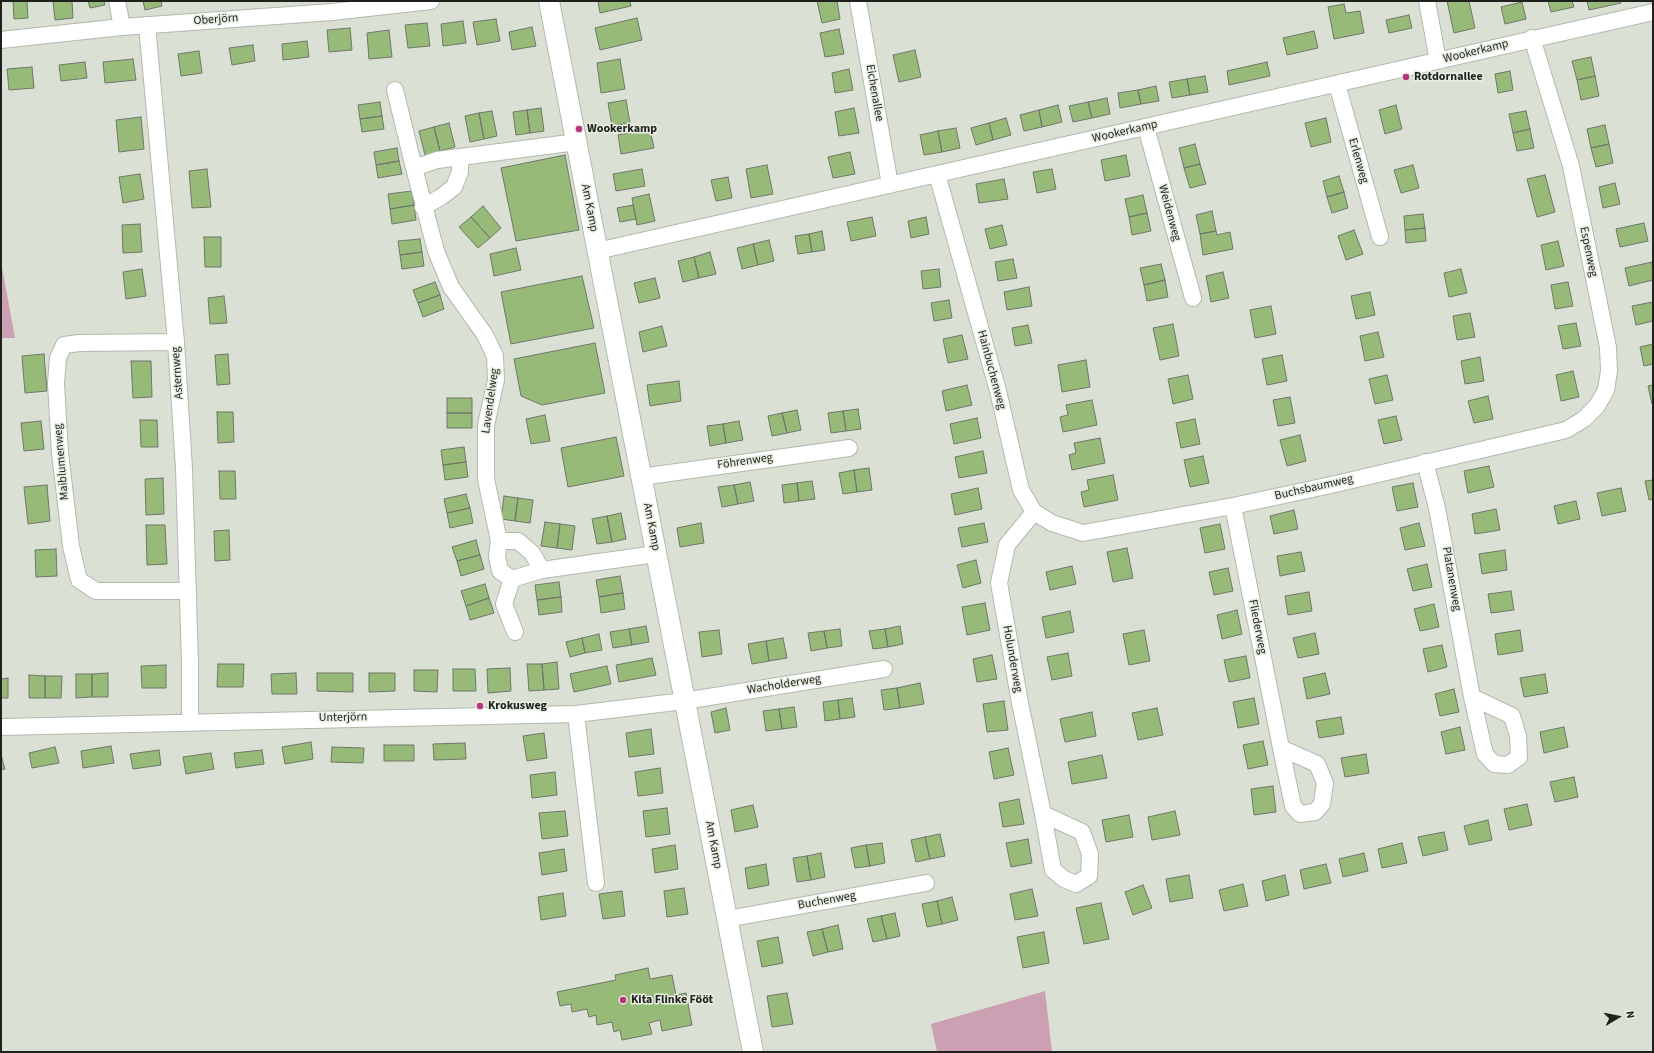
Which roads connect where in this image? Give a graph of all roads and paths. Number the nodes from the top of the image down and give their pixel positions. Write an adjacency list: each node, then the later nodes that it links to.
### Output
1 (117, 1): 9 (street)
2 (431, 1): 6 (street, Oberjörn)
3 (549, 1): 16 (street, Am Kamp)
4 (858, 1): 20 (street, Eichenallee)
5 (1426, 1): 12 (street)
6 (331, 6): 8 (street, Oberjörn)
7 (1653, 12): 10 (street, Wookerkamp)
8 (147, 25): 9 (street, Oberjörn); 25 (street, Asternweg)
9 (122, 27): 11 (street, Oberjörn)
10 (1532, 38): 12 (street, Wookerkamp); 26 (street, Espenweg)
11 (1, 40)
12 (1438, 61): 13 (street, Wookerkamp)
13 (1336, 84): 15 (street, Wookerkamp); 22 (street, Erlenweg)
14 (395, 90): 18 (street, Lavendelweg)
15 (1146, 128): 19 (street, Wookerkamp); 24 (street, Weidenweg)
16 (577, 142): 17 (street); 23 (street, Am Kamp)
17 (460, 158): 18 (street); 21 (street)
18 (414, 168): 21 (street, Lavendelweg)
19 (937, 174): 20 (street, Wookerkamp); 31 (street, Hainbuchenweg)
20 (890, 185): 23 (street, Wookerkamp)
21 (424, 207): 33 (street, Lavendelweg)
22 (1380, 237)
23 (597, 251): 29 (street, Am Kamp)
24 (1193, 298)
25 (176, 342): 37 (street, Asternweg); 37 (street, Maiblumenweg)
26 (1544, 435): 28 (street, Buchsbaumweg)
27 (849, 448): 29 (street, Föhrenweg)
28 (1425, 462): 30 (street, Buchsbaumweg); 40 (street, Platanenweg)
29 (641, 477): 34 (street, Am Kamp)
30 (1233, 506): 32 (street, Buchsbaumweg); 45 (street, Fliederweg)
31 (1034, 512): 32 (street, Hainbuchenweg); 46 (street, Holunderweg)
32 (1083, 533)
33 (499, 541): 35 (street); 36 (street, Lavendelweg)
34 (656, 554): 35 (street); 41 (street, Am Kamp)
35 (542, 570): 36 (street)
36 (512, 579): 38 (street)
37 (188, 591): 43 (street, Asternweg)
38 (516, 632)
39 (884, 669): 41 (street, Wacholderweg)
40 (1472, 697)
41 (684, 702): 42 (street, Unterjörn); 49 (street, Am Kamp)
42 (576, 714): 43 (street, Unterjörn); 47 (street)
43 (190, 722): 44 (street, Unterjörn)
44 (1, 727)
45 (1281, 748)
46 (1043, 814)
47 (596, 883)
48 (926, 883): 49 (street, Buchenweg)
49 (727, 919): 50 (street, Am Kamp)
50 (753, 1052)

